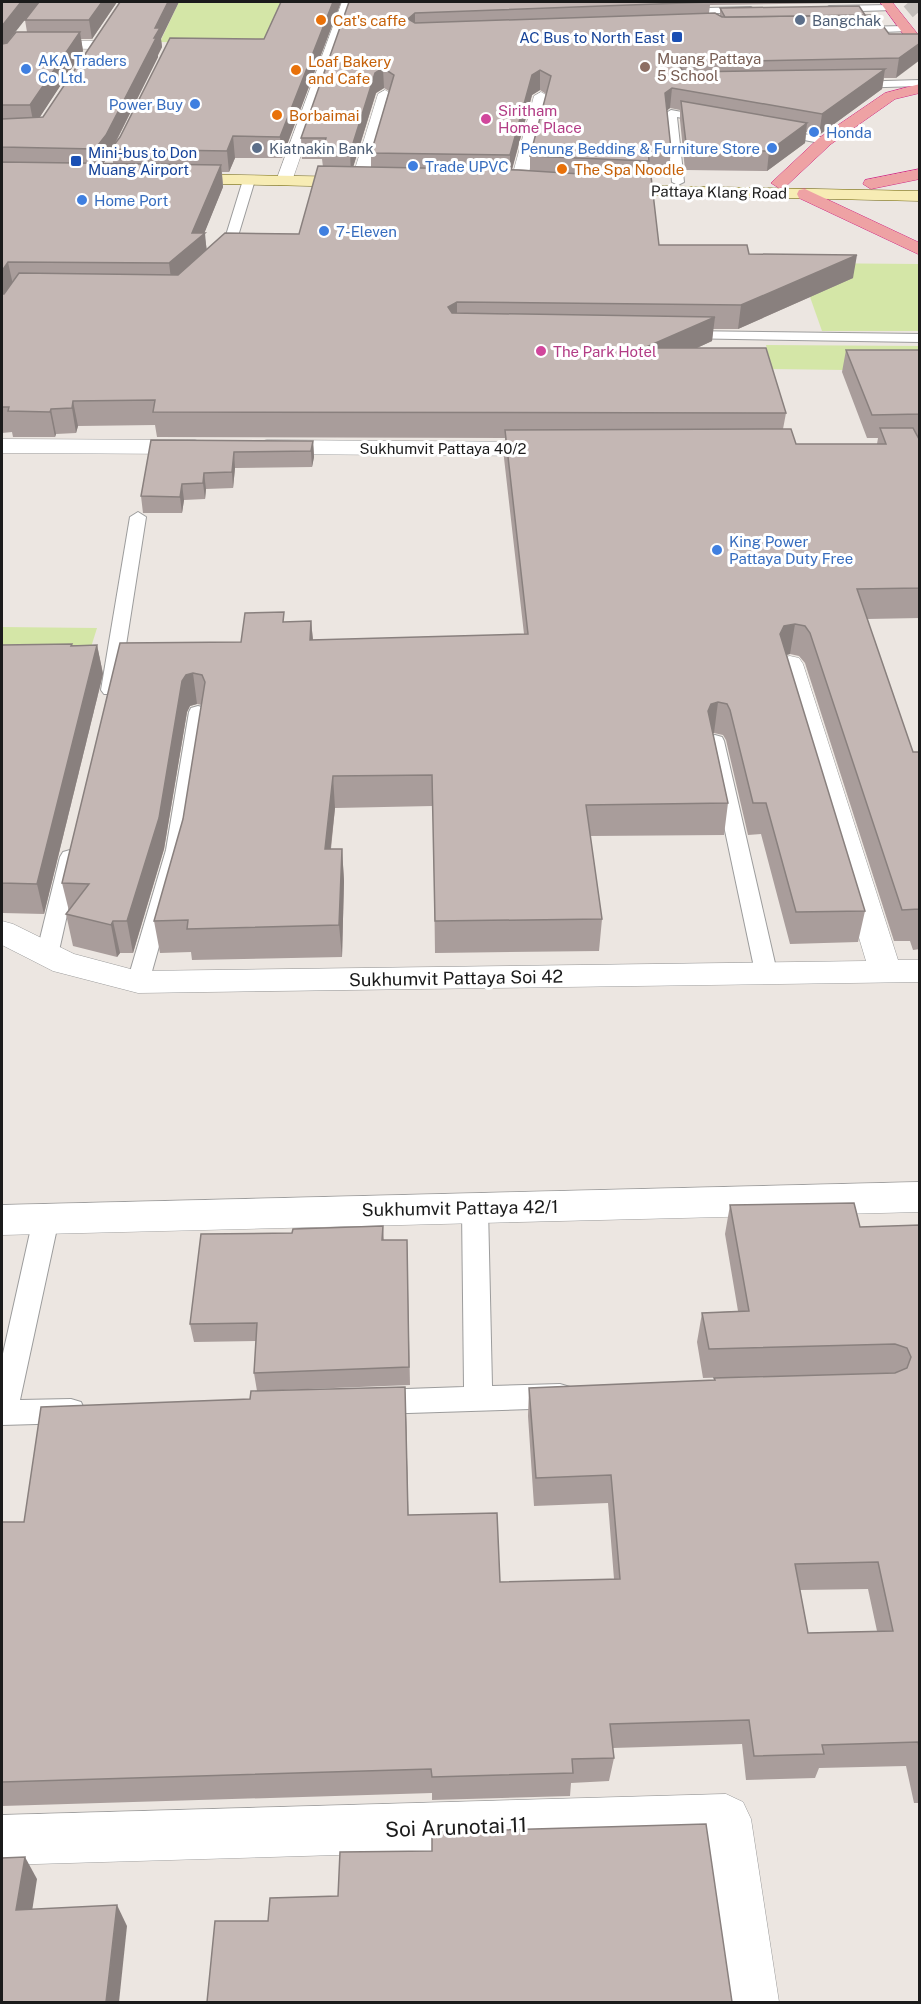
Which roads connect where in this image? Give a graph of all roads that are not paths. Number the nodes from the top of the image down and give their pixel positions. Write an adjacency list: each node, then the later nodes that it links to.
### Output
1 (348, 2): 23 (street)
2 (888, 5): 3 (lane); 7 (highway)
3 (814, 9)
4 (756, 10): 5 (lane)
5 (718, 26): 6 (lane); 9 (lane)
6 (706, 27)
7 (906, 29): 8 (lane); 11 (highway)
8 (851, 30)
9 (744, 31)
10 (26, 45): 12 (street)
11 (920, 47)
12 (84, 64)
13 (840, 85): 14 (lane)
14 (920, 85): 19 (highway)
15 (386, 94): 24 (street)
16 (541, 96): 29 (street)
17 (726, 123): 26 (lane)
18 (770, 131): 19 (lane)
19 (825, 141): 27 (highway)
20 (920, 174): 30 (highway)
21 (166, 179): 22 (main road)
22 (249, 180): 23 (main road); 36 (lane)
23 (284, 181): 24 (main road)
24 (359, 182): 25 (main road)
25 (379, 182)
26 (678, 182): 27 (main road, Pattaya Klang Road); 33 (main road, Pattaya Klang Road)
27 (779, 183): 30 (main road, Pattaya Klang Road)
28 (496, 184): 29 (main road)
29 (518, 184): 32 (main road)
30 (871, 184): 31 (main road, Pattaya Klang Road)
31 (920, 184)
32 (539, 185)
33 (805, 194): 34 (main road, Pattaya Klang Road); 35 (highway)
34 (920, 196)
35 (920, 250)
36 (212, 262)
37 (670, 335): 38 (lane)
38 (920, 338)
39 (2, 446): 40 (street)
40 (214, 447)
41 (250, 447): 42 (street, Sukhumvit Pattaya 40/2)
42 (569, 449)
43 (138, 517): 46 (lane)
44 (790, 664): 53 (street)
45 (198, 712): 54 (lane)
46 (105, 713)
47 (715, 741): 52 (lane)
48 (74, 840): 50 (lane)
49 (2, 932): 50 (street, Sukhumvit Pattaya Soi 42)
50 (47, 955): 54 (street, Sukhumvit Pattaya Soi 42)
51 (920, 971): 53 (street, Sukhumvit Pattaya Soi 42)
52 (766, 972): 53 (street, Sukhumvit Pattaya Soi 42); 54 (street, Sukhumvit Pattaya Soi 42)
53 (886, 972)
54 (138, 982)
55 (920, 1197): 56 (street, Sukhumvit Pattaya 42/1)
56 (475, 1208): 57 (street, Sukhumvit Pattaya 42/1); 60 (lane)
57 (46, 1219): 58 (street, Sukhumvit Pattaya 42/1); 63 (lane)
58 (2, 1220)
59 (586, 1395): 60 (lane)
60 (478, 1398): 61 (lane)
61 (347, 1402)
62 (98, 1410): 63 (lane)
63 (2, 1413)
64 (2, 1839): 65 (street, Soi Arunotai 11)
65 (753, 2002)

